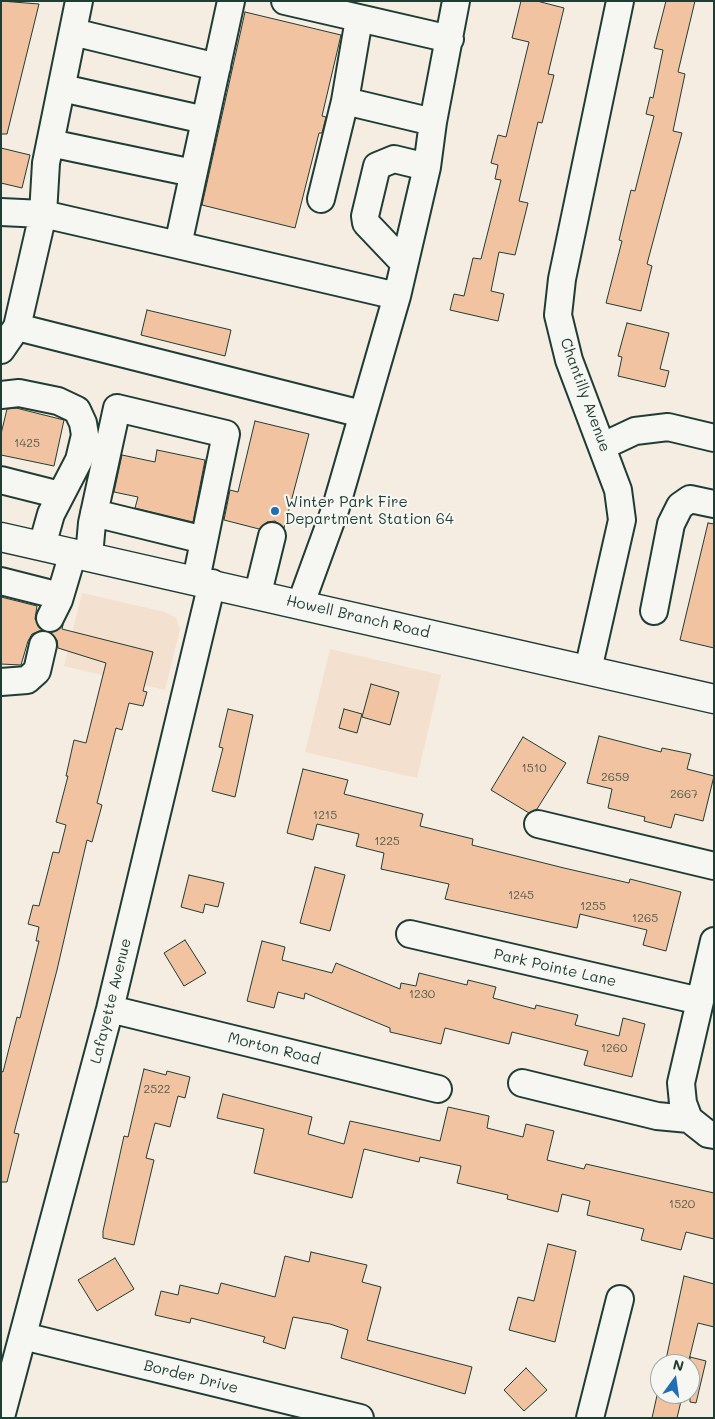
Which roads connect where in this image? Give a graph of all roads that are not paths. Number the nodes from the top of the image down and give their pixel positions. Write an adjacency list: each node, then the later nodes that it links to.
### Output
1 (79, 1): 7 (street)
2 (231, 1): 9 (street)
3 (284, 1): 6 (street)
4 (456, 1): 8 (street)
5 (620, 1): 28 (street, Chantilly Avenue)
6 (359, 19): 8 (street); 11 (street)
7 (73, 32): 9 (street); 10 (street)
8 (450, 39): 13 (street)
9 (217, 66): 12 (street)
10 (62, 88): 12 (street); 14 (street)
11 (345, 101): 13 (street); 17 (street)
12 (205, 120): 16 (street)
13 (433, 122): 15 (street)
14 (50, 143): 16 (street); 19 (street)
15 (427, 167): 21 (street); 21 (street)
16 (193, 174): 20 (street)
17 (322, 199)
18 (1, 212): 19 (street)
19 (43, 214): 20 (street); 23 (street)
20 (178, 245): 22 (street)
21 (404, 263): 22 (street)
22 (397, 296): 26 (street)
23 (17, 327): 24 (street); 26 (street)
24 (1, 350)
25 (1, 395): 30 (street)
26 (362, 414): 41 (street)
27 (714, 438): 28 (street)
28 (603, 446): 44 (street, Chantilly Avenue)
29 (1, 480): 30 (street)
30 (60, 495): 36 (street)
31 (714, 504): 42 (street)
32 (94, 513): 35 (street); 35 (street, Lafayette Avenue); 37 (street)
33 (272, 536): 40 (street)
34 (1, 537): 36 (main road, Howell Branch Road)
35 (204, 540): 39 (street, Lafayette Avenue)
36 (42, 546): 37 (main road, Howell Branch Road)
37 (81, 554): 38 (street); 39 (main road, Howell Branch Road)
38 (1, 582)
39 (204, 582): 40 (main road, Howell Branch Road); 52 (street, Lafayette Avenue)
40 (258, 593): 41 (main road, Howell Branch Road)
41 (301, 603): 44 (main road, Howell Branch Road)
42 (654, 611)
43 (43, 644): 45 (street)
44 (588, 670): 46 (main road, Howell Branch Road)
45 (1, 682)
46 (714, 699)
47 (538, 824): 48 (street)
48 (714, 866)
49 (410, 934): 51 (street, Park Pointe Lane)
50 (714, 941): 51 (street)
51 (700, 1001): 55 (street)
52 (110, 1009): 54 (street, Morton Road); 58 (street, Lafayette Avenue)
53 (522, 1083): 55 (street)
54 (438, 1089)
55 (689, 1119): 56 (street)
56 (714, 1135)
57 (620, 1299): 61 (street)
58 (22, 1336): 59 (street, Lafayette Avenue); 60 (street, Border Drive)
59 (1, 1417)
60 (360, 1418)
61 (590, 1418)

